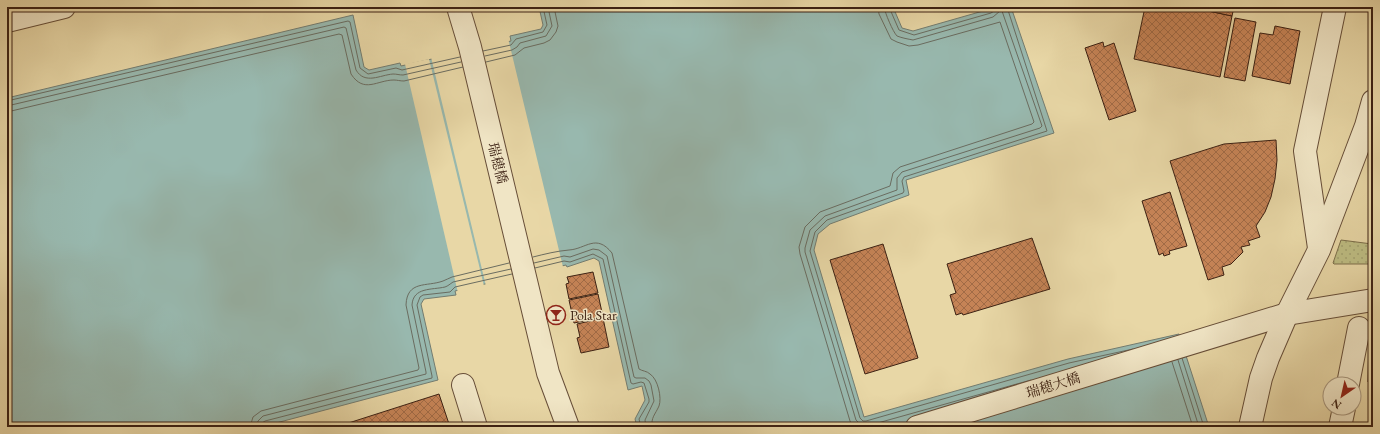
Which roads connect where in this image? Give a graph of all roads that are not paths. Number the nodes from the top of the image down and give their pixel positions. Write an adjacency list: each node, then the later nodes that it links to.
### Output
1 (64, 7): 4 (street)
2 (458, 7): 14 (street, 瑞穂橋)
3 (1335, 7): 6 (street)
4 (7, 21)
5 (1373, 102): 6 (street)
6 (1319, 250): 8 (street)
7 (1373, 300): 8 (street, 瑞穂大橋)
8 (1287, 314): 15 (street, 瑞穂大橋); 16 (street)
9 (1359, 328): 10 (street)
10 (1350, 376)
11 (463, 385): 13 (street)
12 (1342, 416): 17 (street)
13 (476, 427)
14 (568, 427)
15 (917, 427)
16 (1250, 427)
17 (1340, 427)

